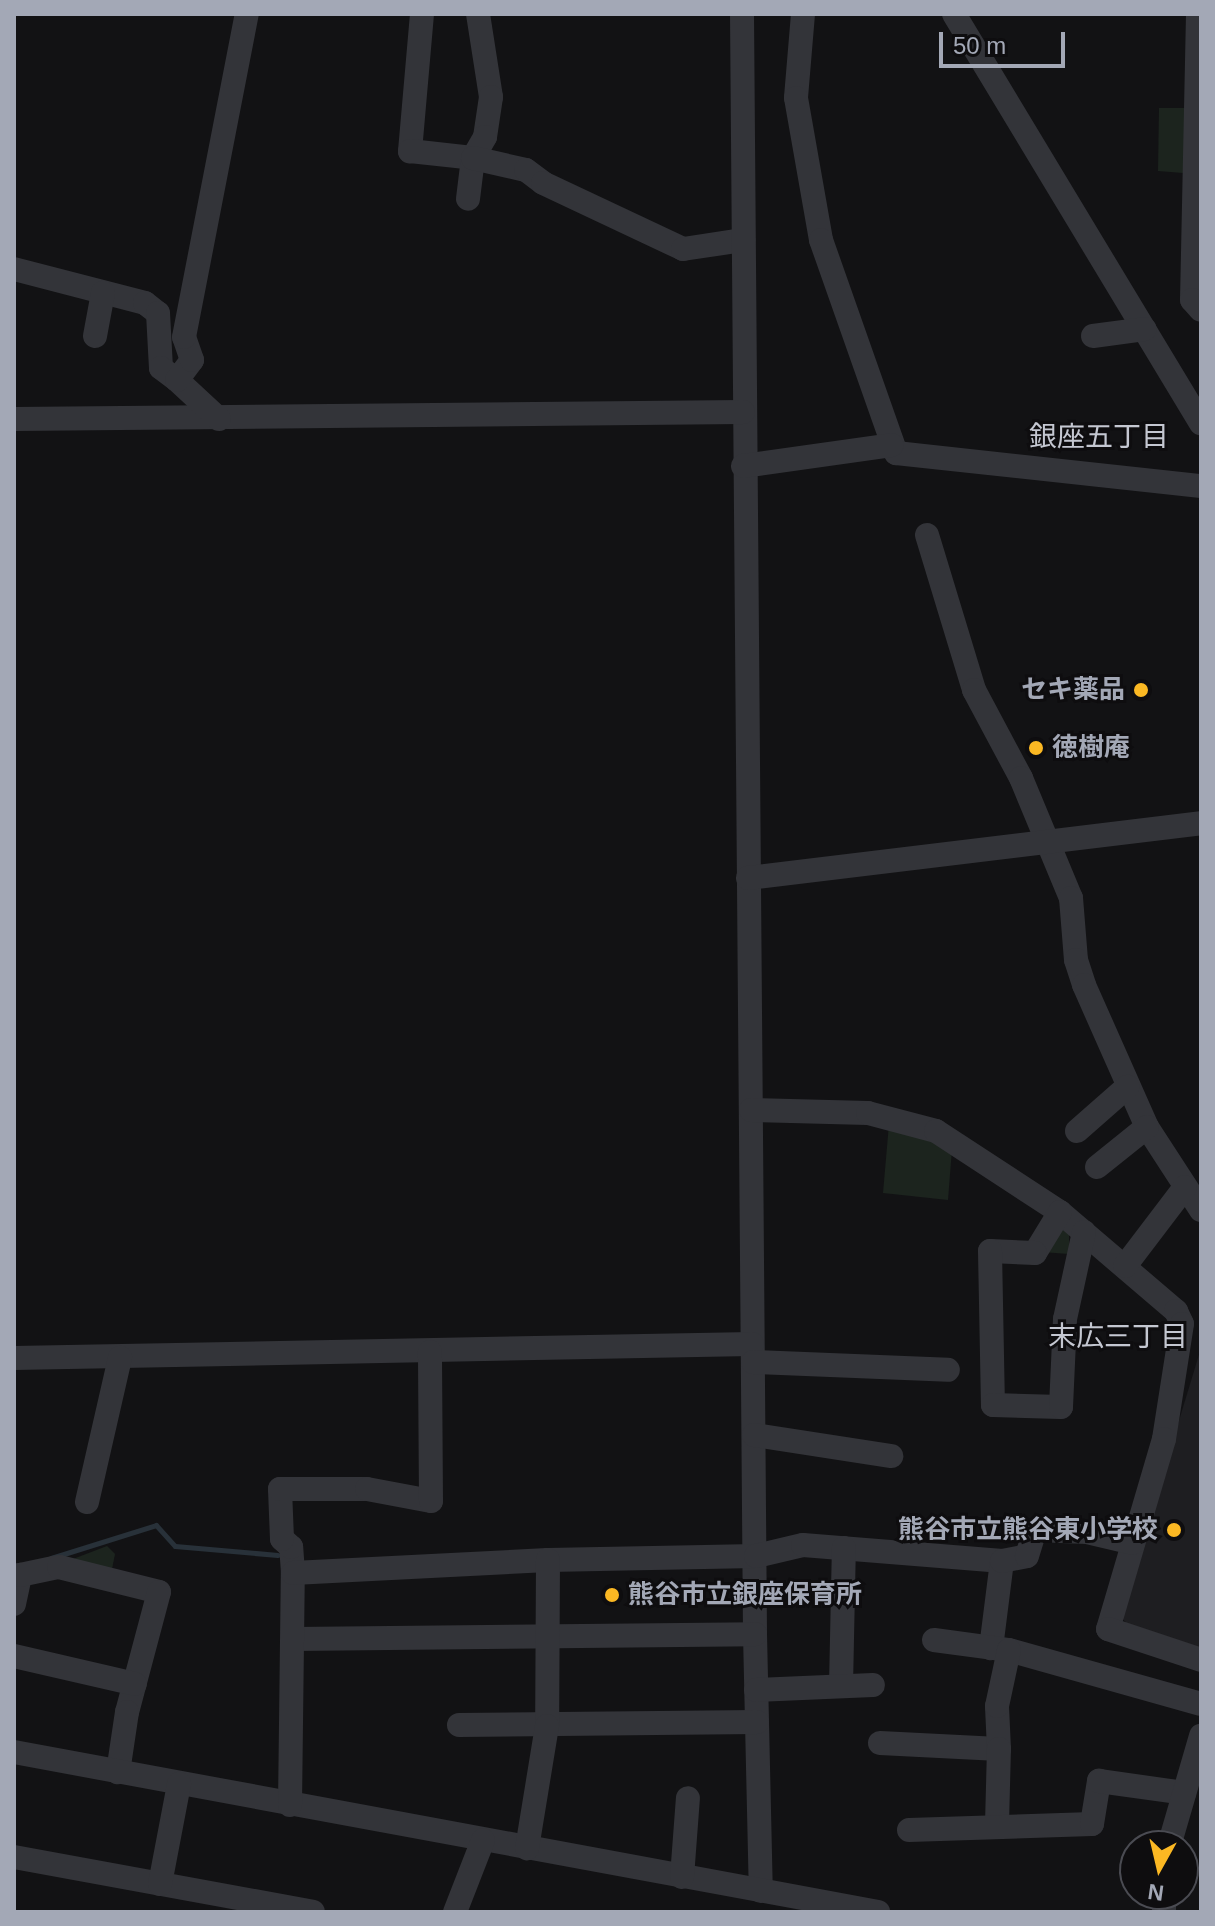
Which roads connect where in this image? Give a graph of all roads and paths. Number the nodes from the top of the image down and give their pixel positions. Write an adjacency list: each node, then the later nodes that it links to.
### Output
1 (247, 14): 17 (street)
2 (422, 14): 8 (street)
3 (478, 14): 8 (street)
4 (742, 14): 10 (street)
5 (803, 14): 22 (street)
6 (954, 14): 14 (street)
7 (1198, 14): 13 (street)
8 (473, 158): 9 (street); 10 (street)
9 (468, 199)
10 (743, 240): 18 (street)
11 (14, 269): 12 (street)
12 (103, 293): 15 (street); 17 (street)
13 (1201, 310)
14 (1145, 329): 16 (street); 21 (street)
15 (95, 336)
16 (1093, 336)
17 (177, 380): 20 (street)
18 (743, 412): 20 (street); 23 (street)
19 (14, 419): 20 (street)
20 (219, 419)
21 (1201, 423)
22 (892, 445): 23 (street); 24 (street)
23 (743, 466): 28 (street)
24 (1201, 486)
25 (927, 535): 27 (street)
26 (1201, 823): 27 (street)
27 (1049, 843): 28 (street); 29 (street)
28 (748, 878): 30 (street)
29 (1127, 1087): 31 (street); 32 (street)
30 (751, 1110): 36 (street); 40 (street)
31 (1147, 1127): 33 (street); 34 (street)
32 (1077, 1131)
33 (1097, 1167)
34 (1185, 1187): 35 (street); 38 (street)
35 (1201, 1210)
36 (1060, 1212): 37 (street); 37 (street)
37 (1084, 1232): 38 (street)
38 (1125, 1266): 47 (street)
39 (430, 1352): 40 (street); 42 (street); 52 (street)
40 (753, 1353): 43 (street); 44 (street)
41 (14, 1358): 42 (street)
42 (120, 1358): 46 (street)
43 (948, 1370)
44 (754, 1435): 45 (street); 49 (street)
45 (891, 1456)
46 (87, 1502)
47 (1133, 1543): 51 (street); 60 (street)
48 (844, 1548): 49 (street); 51 (street); 63 (street)
49 (756, 1556): 50 (street); 54 (street)
50 (548, 1560): 52 (street); 55 (street)
51 (1002, 1561): 58 (street)
52 (293, 1573): 56 (street)
53 (14, 1604): 61 (street)
54 (755, 1634): 55 (street); 64 (street)
55 (548, 1637): 56 (street); 68 (street)
56 (294, 1639): 77 (street)
57 (934, 1640): 58 (street)
58 (1000, 1649): 65 (street); 70 (street)
59 (14, 1656): 61 (street)
60 (1201, 1660)
61 (135, 1684): 73 (street)
62 (873, 1685): 63 (street)
63 (841, 1686): 64 (street)
64 (756, 1690): 66 (street)
65 (1201, 1704)
66 (757, 1722): 68 (street); 86 (street)
67 (459, 1725): 68 (street)
68 (547, 1726): 82 (street)
69 (880, 1743): 70 (street)
70 (999, 1749): 78 (street)
71 (14, 1752): 73 (street)
72 (1199, 1753): 75 (street)
73 (118, 1772): 74 (street)
74 (179, 1784): 77 (street); 85 (street)
75 (1184, 1793): 78 (street); 80 (street)
76 (688, 1798): 84 (street)
77 (290, 1805): 81 (street)
78 (997, 1824): 79 (street)
79 (909, 1830)
80 (1174, 1830)
81 (483, 1840): 82 (street); 88 (street)
82 (527, 1848): 84 (street)
83 (14, 1857): 85 (street)
84 (682, 1877): 86 (street)
85 (160, 1884): 87 (street)
86 (761, 1891): 89 (street)
87 (313, 1912)
88 (455, 1912)
89 (878, 1912)

